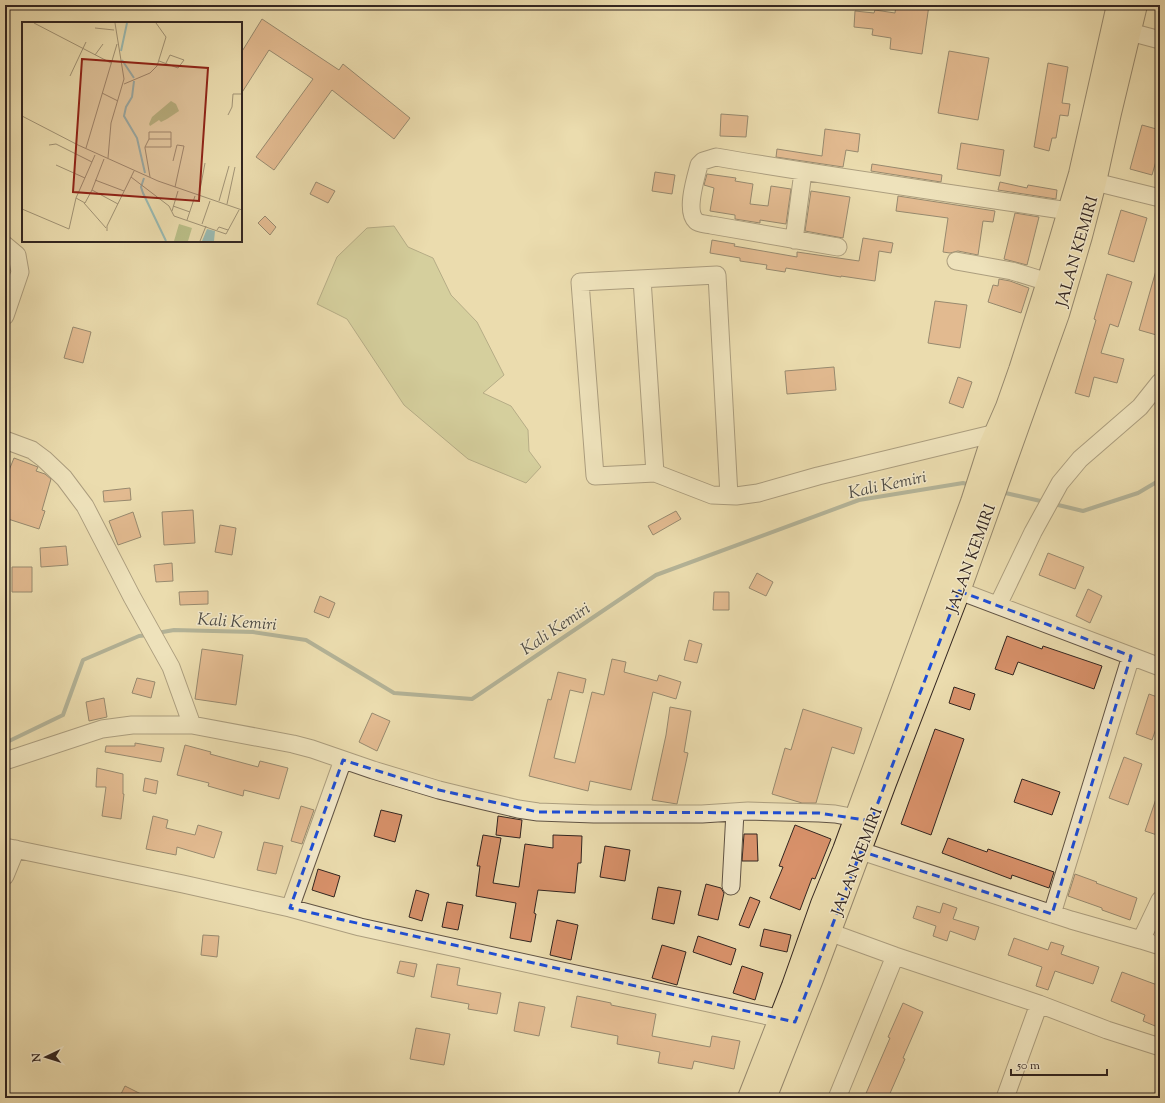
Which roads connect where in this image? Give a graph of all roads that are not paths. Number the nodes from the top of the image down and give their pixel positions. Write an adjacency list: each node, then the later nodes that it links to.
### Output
1 (1118, 5): 8 (highway, JALAN KEMIRI)
2 (1136, 5): 3 (highway, JALAN KEMIRI)
3 (1130, 32): 4 (street); 6 (highway, JALAN KEMIRI)
4 (1160, 40)
5 (803, 172): 8 (street); 9 (street); 9 (street)
6 (1095, 182): 7 (street); 18 (highway, JALAN KEMIRI)
7 (1160, 198)
8 (1068, 211): 14 (highway, JALAN KEMIRI)
9 (794, 240): 11 (street)
10 (5, 245): 15 (street)
11 (838, 247)
12 (956, 261): 14 (street)
13 (642, 279): 19 (street); 19 (street); 20 (street)
14 (1048, 282): 18 (highway, JALAN KEMIRI)
15 (5, 316)
16 (1160, 382): 22 (street)
17 (5, 440): 25 (street)
18 (998, 444): 20 (street); 21 (highway, JALAN KEMIRI)
19 (655, 473): 20 (street)
20 (729, 496)
21 (950, 587): 22 (street); 29 (highway, JALAN KEMIRI)
22 (998, 605): 23 (street)
23 (1131, 656): 24 (street); 36 (street)
24 (1160, 667)
25 (192, 725): 26 (street); 27 (street)
26 (343, 760): 28 (street); 35 (street)
27 (5, 761)
28 (735, 812): 29 (street); 33 (street)
29 (863, 819): 31 (highway, JALAN KEMIRI); 42 (highway, JALAN KEMIRI)
30 (11, 848): 32 (street); 35 (street)
31 (861, 851): 36 (street); 37 (highway, JALAN KEMIRI)
32 (5, 876)
33 (731, 886)
34 (1160, 900): 38 (street)
35 (290, 908): 42 (street)
36 (1052, 914): 38 (street)
37 (829, 932): 40 (street); 42 (highway, JALAN KEMIRI)
38 (1142, 940): 39 (street)
39 (1160, 946)
40 (895, 956): 41 (street); 46 (street)
41 (1039, 1004): 43 (street); 47 (street)
42 (787, 1020): 44 (highway, JALAN KEMIRI); 45 (highway, JALAN KEMIRI)
43 (1160, 1048)
44 (749, 1098)
45 (765, 1098)
46 (837, 1098)
47 (1005, 1098)

